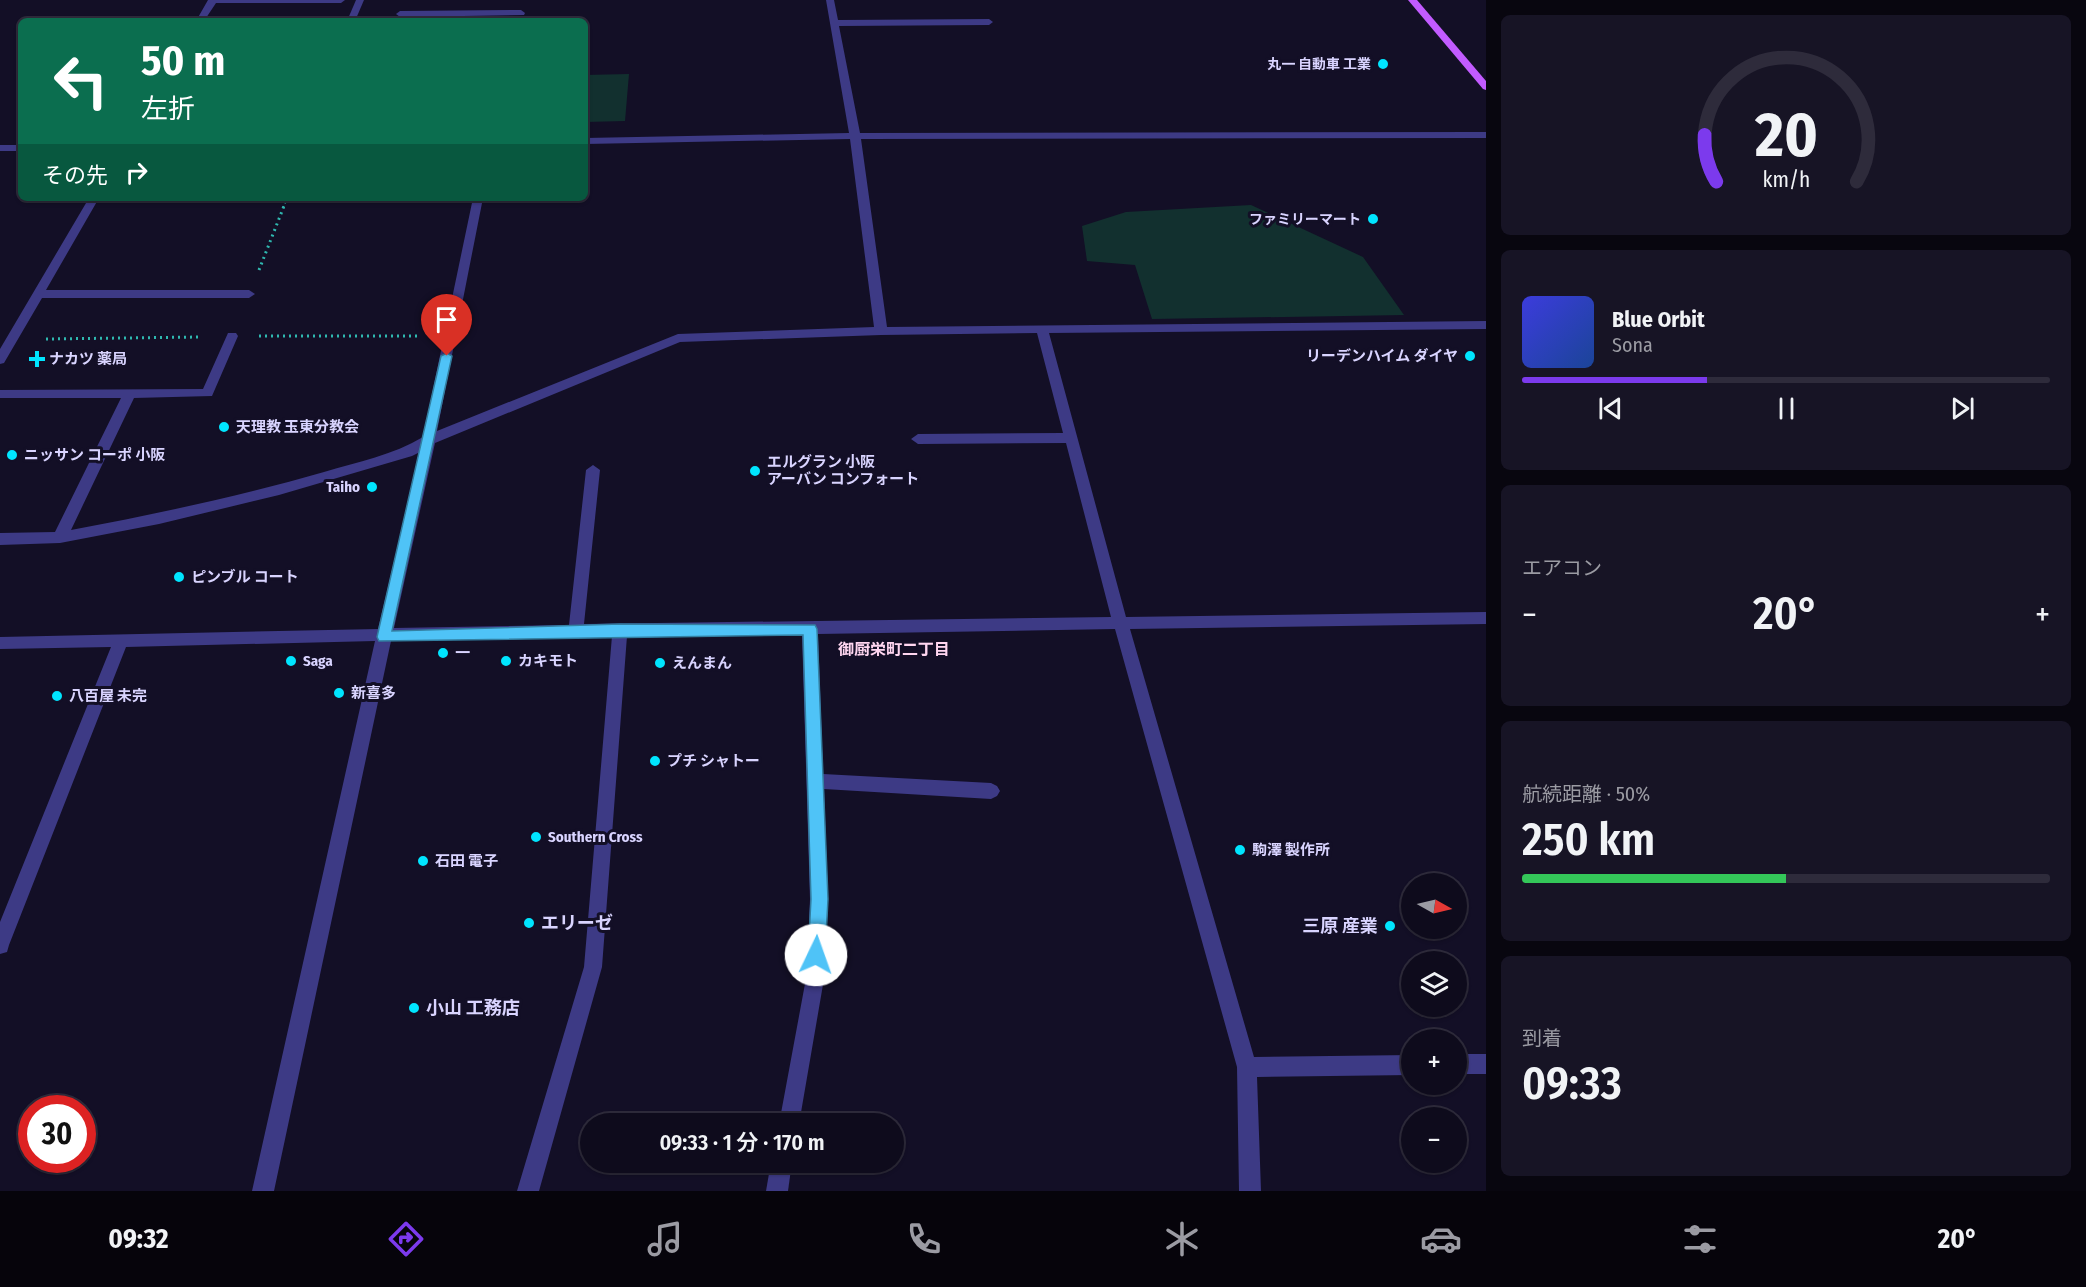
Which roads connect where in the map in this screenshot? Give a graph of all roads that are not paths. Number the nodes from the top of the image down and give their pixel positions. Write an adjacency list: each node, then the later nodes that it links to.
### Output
1 (212, 0): 2 (street); 9 (street)
2 (341, 0)
3 (360, 0): 10 (street)
4 (524, 0): 8 (street)
5 (830, 0): 12 (street)
6 (1412, 0): 13 (main road)
7 (400, 14): 8 (street)
8 (520, 17)
9 (202, 18)
10 (352, 18)
11 (989, 22): 12 (street)
12 (835, 23): 14 (street)
13 (1486, 87)
14 (855, 135): 15 (street); 16 (street); 25 (street)
15 (1486, 135)
16 (588, 141)
17 (0, 148): 18 (street)
18 (18, 148)
19 (92, 201): 21 (street)
20 (477, 201): 32 (street)
21 (38, 294): 22 (street); 27 (street)
22 (249, 294)
23 (1486, 325): 24 (street)
24 (1042, 330): 25 (street); 30 (street)
25 (881, 331): 32 (street)
26 (232, 336): 28 (street)
27 (0, 360)
28 (130, 393): 29 (street); 34 (street)
29 (0, 394)
30 (1071, 438): 31 (street); 37 (street)
31 (918, 439)
32 (429, 440): 34 (street); 41 (street)
33 (593, 470): 40 (street)
34 (60, 537): 35 (street)
35 (0, 539)
36 (1486, 618): 37 (street)
37 (1121, 625): 38 (street); 50 (street)
38 (810, 629): 39 (street); 44 (street)
39 (620, 630): 40 (street); 54 (street)
40 (576, 631): 41 (street)
41 (384, 637): 42 (street); 53 (street)
42 (122, 640): 43 (street); 46 (street)
43 (0, 644)
44 (814, 781): 45 (street); 51 (street)
45 (991, 791)
46 (0, 945)
47 (1467, 1064): 48 (street)
48 (1486, 1064)
49 (1401, 1065): 50 (street)
50 (1247, 1067): 56 (street)
51 (791, 1113)
52 (780, 1173): 55 (street)
53 (263, 1191)
54 (528, 1191)
55 (777, 1191)
56 (1250, 1191)

